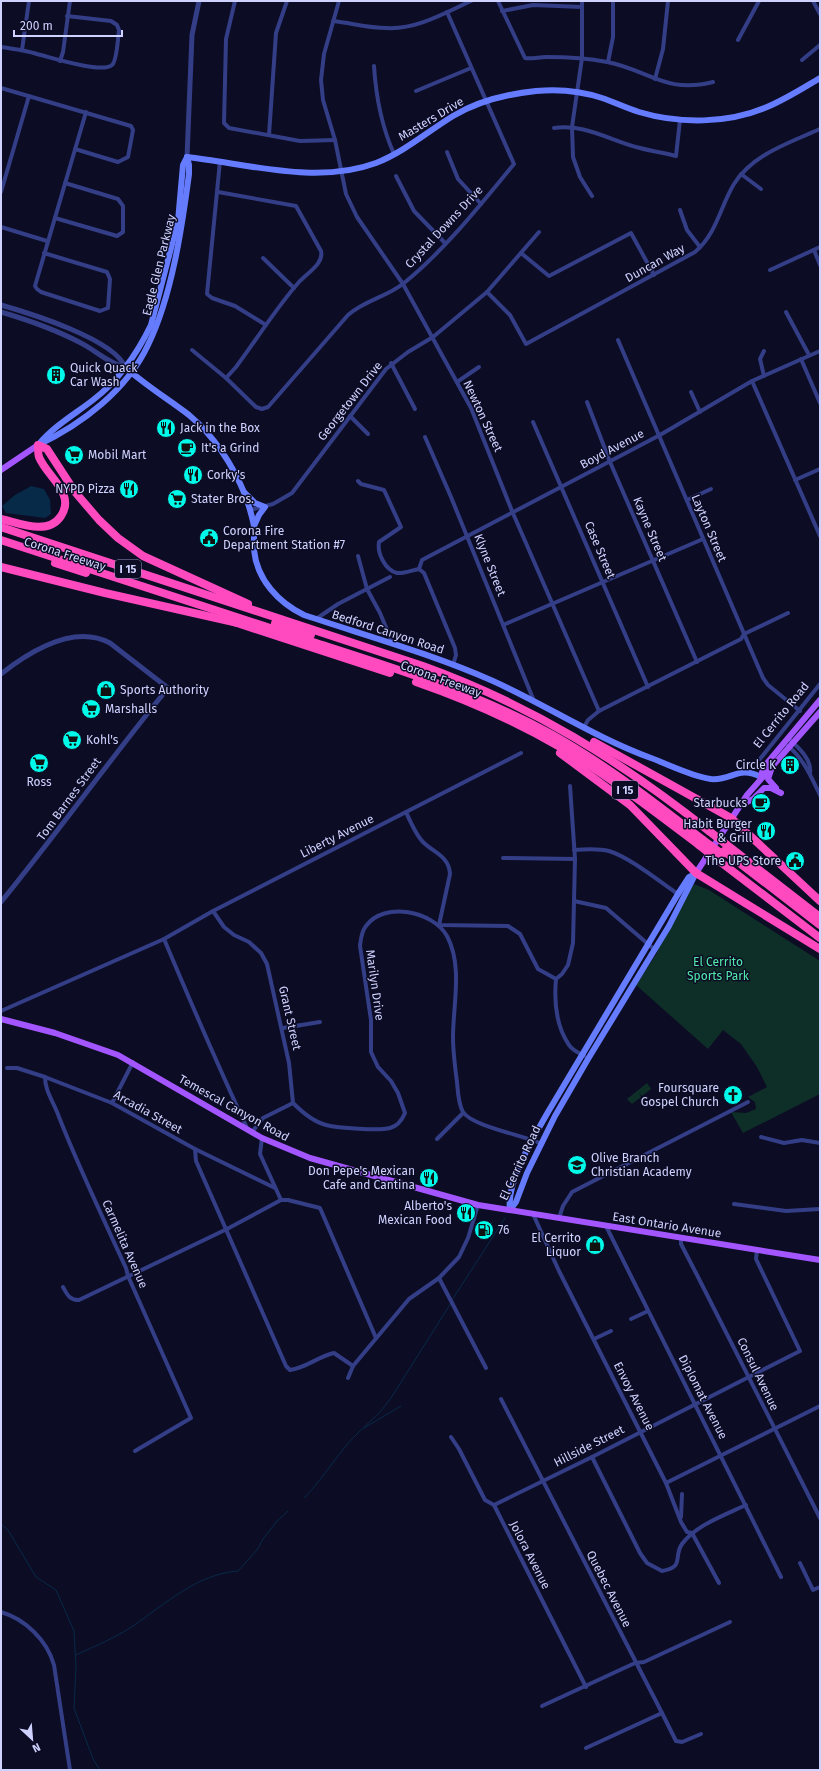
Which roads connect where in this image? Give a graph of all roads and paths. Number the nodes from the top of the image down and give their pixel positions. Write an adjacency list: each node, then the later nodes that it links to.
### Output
1 (29, 1): 23 (street)
2 (70, 1): 18 (street)
3 (199, 1): 48 (street, Eagle Glen Parkway)
4 (235, 1): 43 (street)
5 (287, 1): 43 (street)
6 (339, 1): 19 (street, Newton Street)
7 (471, 1): 16 (street)
8 (498, 1): 15 (street)
9 (582, 1): 14 (street)
10 (613, 1): 27 (street)
11 (668, 1): 31 (street)
12 (758, 1): 20 (street)
13 (813, 1): 17 (street)
14 (582, 7): 15 (street); 24 (street)
15 (502, 11): 24 (street)
16 (447, 12): 19 (street); 29 (street)
17 (820, 14)
18 (67, 16): 26 (street); 26 (street)
19 (333, 21): 44 (street, Newton Street)
20 (738, 40)
21 (820, 45): 25 (street)
22 (1, 47): 23 (street)
23 (22, 50): 26 (street)
24 (582, 58): 27 (street); 35 (street)
25 (802, 60)
26 (60, 61)
27 (608, 62): 31 (street)
28 (374, 66): 47 (street)
29 (471, 68): 34 (street); 37 (street)
30 (820, 78): 39 (main road, Masters Drive)
31 (655, 80): 32 (street)
32 (713, 82)
33 (1, 88): 36 (street)
34 (416, 91)
35 (577, 92): 37 (main road, Masters Drive); 39 (main road, Masters Drive); 40 (street)
36 (29, 96): 38 (street); 55 (street)
37 (486, 101): 47 (main road, Masters Drive); 58 (street, Crystal Downs Drive)
38 (86, 112): 45 (street); 45 (street)
39 (680, 120): 40 (street)
40 (572, 127): 41 (street); 57 (street)
41 (554, 128)
42 (820, 129): 51 (street, Duncan Way)
43 (269, 134): 44 (street)
44 (335, 140): 50 (street, Newton Street)
45 (75, 149): 53 (street)
46 (446, 152): 58 (street)
47 (394, 154): 50 (main road, Masters Drive)
48 (187, 157): 49 (main road, Masters Drive); 90 (main road, Eagle Glen Parkway); 91 (main road, Eagle Glen Parkway)
49 (220, 161): 50 (main road, Masters Drive); 56 (street)
50 (341, 172): 74 (street, Newton Street)
51 (741, 174): 54 (street); 65 (street, Duncan Way)
52 (396, 176): 64 (street)
53 (65, 183): 60 (street); 60 (street)
54 (761, 189)
55 (1, 192)
56 (218, 192): 75 (street); 80 (street)
57 (592, 196)
58 (481, 204): 64 (street, Crystal Downs Drive)
59 (680, 210): 65 (street)
60 (55, 218): 63 (street)
61 (1, 227): 63 (street)
62 (538, 232): 69 (street, Georgetown Drive)
63 (47, 241): 68 (street)
64 (445, 243): 74 (street, Crystal Downs Drive)
65 (700, 247): 73 (street, Duncan Way)
66 (820, 247): 67 (street)
67 (814, 250): 71 (street); 72 (street)
68 (44, 253): 68 (street)
69 (522, 253): 73 (street); 76 (street, Georgetown Drive)
70 (263, 258): 75 (street)
71 (820, 265)
72 (770, 270)
73 (654, 275): 76 (street, Duncan Way)
74 (403, 284): 81 (street, Newton Street); 93 (street, Crystal Downs Drive)
75 (294, 288): 80 (street)
76 (487, 292): 81 (street, Georgetown Drive)
77 (1, 305): 90 (street, Bedford Canyon Road)
78 (1, 312): 90 (street, Bedford Canyon Road)
79 (786, 312): 86 (street)
80 (266, 325): 93 (street)
81 (432, 337): 88 (street, Georgetown Drive); 95 (street, Newton Street)
82 (618, 340): 104 (street, Layton Street)
83 (192, 350): 93 (street)
84 (764, 351): 92 (street)
85 (820, 351): 86 (street, Boyd Avenue)
86 (809, 356): 87 (street, Boyd Avenue)
87 (800, 360): 92 (street, Boyd Avenue); 98 (street)
88 (391, 363): 99 (street); 101 (street, Georgetown Drive)
89 (479, 367): 95 (street)
90 (125, 368): 91 (main road, Bedford Canyon Road); 106 (main road, Eagle Glen Parkway)
91 (131, 373): 106 (main road, Eagle Glen Parkway); 114 (main road, Bedford Canyon Road)
92 (764, 376): 94 (street, Boyd Avenue)
93 (226, 378)
94 (752, 381): 100 (street, Boyd Avenue); 110 (street)
95 (457, 382): 118 (street, Newton Street)
96 (691, 392): 100 (street)
97 (587, 402): 107 (street, Kayne Street)
98 (820, 404)
99 (415, 409)
100 (700, 412): 104 (street, Boyd Avenue)
101 (350, 416): 103 (street); 116 (street, Georgetown Drive)
102 (533, 422): 112 (street, Case Street)
103 (368, 434)
104 (660, 435): 107 (street, Boyd Avenue); 115 (street, Layton Street)
105 (425, 437): 122 (street, Klyne Street)
106 (38, 445): 109 (main road); 119 (highway); 136 (highway)
107 (610, 462): 112 (street, Boyd Avenue); 128 (street, Kayne Street)
108 (820, 469): 110 (street)
109 (1, 470)
110 (794, 480): 123 (street)
111 (358, 481): 131 (street)
112 (562, 488): 118 (street, Boyd Avenue); 133 (street, Case Street)
113 (711, 489): 115 (street)
114 (244, 492): 116 (main road); 117 (main road, Bedford Canyon Road)
115 (687, 500): 124 (street, Layton Street)
116 (265, 507): 117 (street, Georgetown Drive); 120 (main road)
117 (250, 510): 120 (main road, Bedford Canyon Road)
118 (512, 511): 122 (street, Boyd Avenue); 135 (street, Newton Street)
119 (1, 519)
120 (254, 526): 138 (main road, Bedford Canyon Road)
121 (1, 527): 130 (highway, Corona Freeway / I 15)
122 (467, 536): 131 (street, Boyd Avenue); 140 (street, Klyne Street)
123 (820, 536)
124 (704, 539): 128 (street); 141 (street, Layton Street)
125 (1, 540): 167 (highway)
126 (1, 545): 139 (highway, Corona Freeway / I 15)
127 (358, 556): 134 (street)
128 (653, 561): 133 (street); 143 (street, Kayne Street)
129 (1, 567): 139 (highway)
130 (129, 569): 136 (highway, Corona Freeway / I 15); 167 (highway)
131 (419, 569): 144 (street)
132 (390, 577): 134 (street)
133 (602, 582): 135 (street); 147 (street, Case Street)
134 (367, 588): 138 (street); 142 (street)
135 (554, 603): 140 (street); 151 (street, Newton Street)
136 (254, 610): 153 (highway, Corona Freeway / I 15)
137 (788, 613): 141 (street)
138 (315, 619): 142 (main road, Bedford Canyon Road)
139 (241, 624): 155 (highway, Corona Freeway / I 15)
140 (503, 625): 149 (street, Klyne Street)
141 (744, 634): 143 (street); 150 (street, Layton Street)
142 (393, 645): 144 (main road, Bedford Canyon Road)
143 (697, 662): 147 (street)
144 (453, 665): 149 (main road, Bedford Canyon Road)
145 (1, 674): 177 (street, Tom Barnes Street)
146 (820, 684): 150 (street, El Cerrito Road)
147 (648, 686): 151 (street)
148 (820, 700): 156 (main road)
149 (534, 701): 154 (main road, Bedford Canyon Road)
150 (800, 710): 159 (street, El Cerrito Road)
151 (599, 711): 154 (street)
152 (820, 712): 157 (main road)
153 (543, 718): 166 (highway); 167 (highway, Corona Freeway / I 15)
154 (584, 727): 161 (main road, Bedford Canyon Road)
155 (547, 740): 167 (highway, Corona Freeway / I 15); 172 (highway)
156 (786, 740): 157 (street); 161 (main road)
157 (791, 745): 160 (main road); 163 (street)
158 (521, 753): 165 (street, Liberty Avenue)
159 (760, 759)
160 (771, 770): 161 (main road); 164 (main road)
161 (761, 778): 164 (main road, El Cerrito Road)
162 (570, 786): 168 (street)
163 (820, 795)
164 (739, 805): 166 (main road, El Cerrito Road)
165 (406, 812): 178 (street, Liberty Avenue); 181 (street)
166 (731, 818): 172 (main road, El Cerrito Road); 176 (highway)
167 (704, 839): 169 (highway, Corona Freeway / I 15, bridge); 169 (highway, Corona Freeway / I 15, bridge)
168 (574, 850): 171 (street); 174 (street)
169 (722, 853): 173 (highway, Corona Freeway / I 15); 180 (highway); 182 (highway); 183 (highway, Corona Freeway / I 15)
170 (503, 858): 171 (street)
171 (575, 859): 175 (street)
172 (696, 873): 174 (main road, El Cerrito Road); 186 (highway); 187 (main road, El Cerrito Road)
173 (778, 885): 179 (highway, Corona Freeway / I 15); 180 (highway)
174 (678, 894): 185 (main road, El Cerrito Road)
175 (574, 901): 185 (street); 188 (street)
176 (820, 901)
177 (1, 902)
178 (214, 911): 184 (street, Liberty Avenue); 192 (street, Grant Street)
179 (820, 917)
180 (820, 923)
181 (439, 925): 188 (street); 200 (street, Marilyn Drive); 201 (street)
182 (820, 932)
183 (820, 938)
184 (164, 939): 189 (street, Liberty Avenue); 202 (street)
185 (648, 945): 187 (street); 193 (main road, El Cerrito Road)
186 (820, 949)
187 (655, 950): 194 (main road, El Cerrito Road)
188 (556, 979): 193 (street)
189 (1, 1011)
190 (1, 1019): 195 (main road, Temescal Canyon Road)
191 (320, 1022): 192 (street)
192 (283, 1028): 200 (street, Grant Street)
193 (581, 1055): 194 (street); 206 (main road, El Cerrito Road)
194 (588, 1059): 207 (main road, El Cerrito Road)
195 (133, 1062): 199 (street); 202 (main road, Temescal Canyon Road)
196 (7, 1068): 197 (street, Arcadia Street)
197 (45, 1077): 199 (street, Arcadia Street); 223 (street, Carmelita Avenue)
198 (748, 1102): 217 (street)
199 (112, 1103): 209 (street, Arcadia Street)
200 (293, 1103): 202 (street)
201 (463, 1112): 205 (street); 206 (street)
202 (249, 1130): 204 (main road, Temescal Canyon Road)
203 (761, 1137): 208 (street)
204 (262, 1138): 210 (street); 213 (main road, Temescal Canyon Road)
205 (437, 1139)
206 (533, 1140): 207 (street); 215 (main road, El Cerrito Road)
207 (540, 1143): 215 (main road, El Cerrito Road)
208 (820, 1143)
209 (195, 1149): 210 (street, Arcadia Street); 219 (street)
210 (275, 1188): 211 (street)
211 (280, 1200): 219 (street); 229 (street)
212 (734, 1204): 214 (street)
213 (478, 1205): 215 (main road, Temescal Canyon Road); 224 (street)
214 (820, 1209)
215 (510, 1210): 216 (main road, East Ontario Avenue)
216 (533, 1214): 217 (main road, East Ontario Avenue); 230 (street, Envoy Avenue)
217 (559, 1218): 218 (main road, East Ontario Avenue)
218 (606, 1226): 220 (main road, East Ontario Avenue); 226 (street, Diplomat Avenue)
219 (227, 1229): 223 (street); 231 (street)
220 (681, 1238): 221 (main road, East Ontario Avenue); 233 (street, Consul Avenue)
221 (757, 1250): 222 (main road, East Ontario Avenue); 233 (street, Hillside Street)
222 (820, 1260)
223 (128, 1276): 225 (street); 241 (street, Carmelita Avenue)
224 (439, 1278): 229 (street); 232 (street)
225 (63, 1287)
226 (648, 1311): 227 (street); 236 (street, Diplomat Avenue)
227 (631, 1319)
228 (611, 1331): 230 (street)
229 (376, 1338): 231 (street)
230 (594, 1339): 239 (street, Envoy Avenue)
231 (353, 1366): 234 (street)
232 (486, 1368)
233 (748, 1377): 236 (street, Hillside Street); 238 (street, Consul Avenue)
234 (348, 1378)
235 (501, 1399): 244 (street, Quebec Avenue)
236 (695, 1404): 239 (street, Hillside Street); 242 (street, Diplomat Avenue)
237 (820, 1406): 238 (street)
238 (774, 1429): 242 (street); 249 (street, Consul Avenue)
239 (640, 1431): 243 (street, Hillside Street); 245 (street, Envoy Avenue)
240 (451, 1437): 247 (street, Jolora Avenue)
241 (135, 1451)
242 (720, 1455): 245 (street); 248 (street, Diplomat Avenue)
243 (592, 1457): 244 (street, Hillside Street); 251 (street)
244 (543, 1481): 247 (street, Hillside Street); 258 (street, Quebec Avenue)
245 (666, 1483): 250 (street, Envoy Avenue)
246 (682, 1494): 250 (street)
247 (494, 1505): 259 (street, Jolora Avenue)
248 (746, 1505): 251 (street); 253 (street, Diplomat Avenue)
249 (820, 1518)
250 (681, 1522): 251 (street, Envoy Avenue)
251 (692, 1533): 254 (street, Envoy Avenue)
252 (800, 1563): 255 (street)
253 (781, 1577)
254 (719, 1583)
255 (820, 1587)
256 (1, 1612): 264 (street)
257 (730, 1622): 258 (street)
258 (635, 1663): 259 (street); 261 (street, Quebec Avenue)
259 (586, 1687): 260 (street)
260 (542, 1706)
261 (662, 1713): 262 (street, Quebec Avenue); 263 (street)
262 (701, 1734)
263 (586, 1748)
264 (70, 1770)

